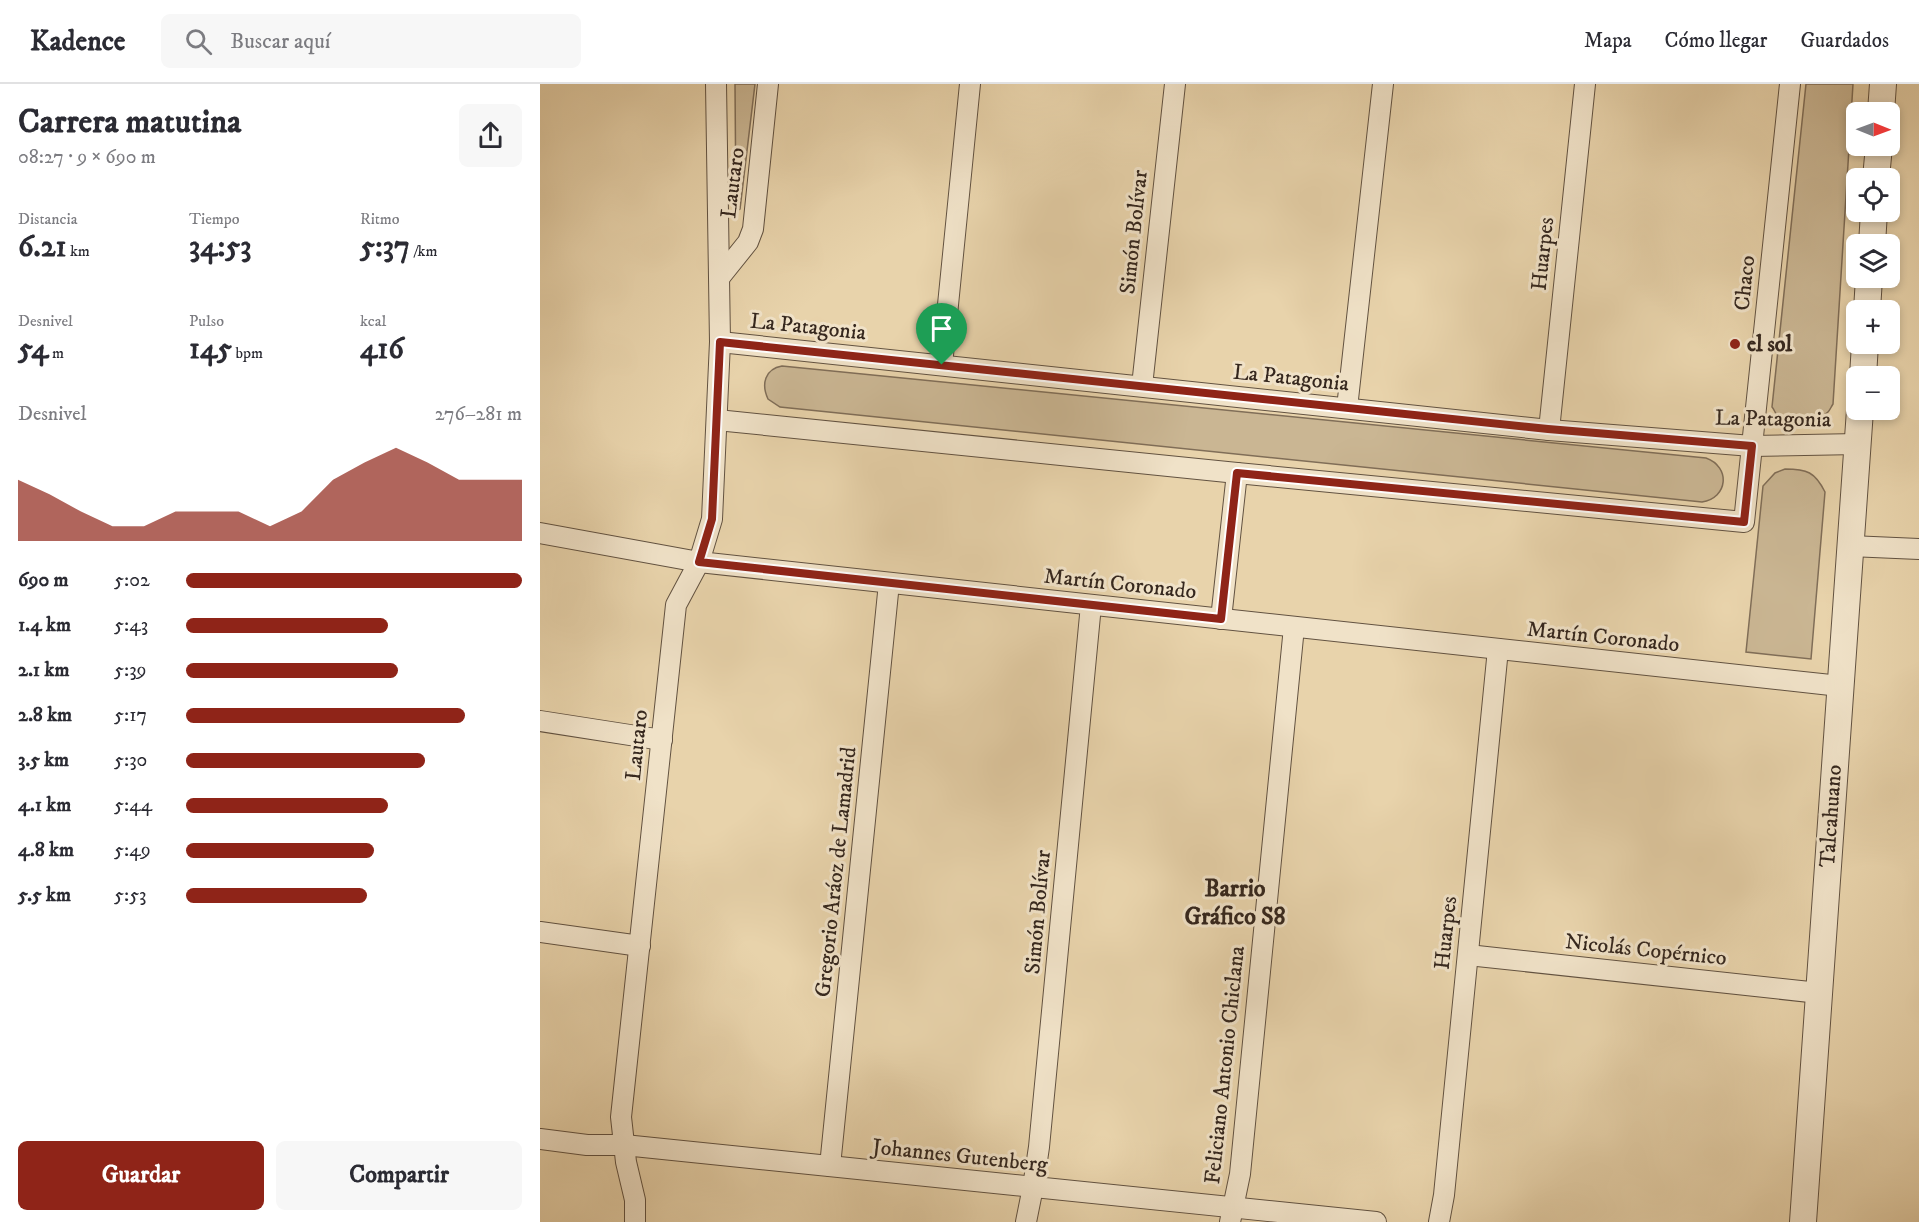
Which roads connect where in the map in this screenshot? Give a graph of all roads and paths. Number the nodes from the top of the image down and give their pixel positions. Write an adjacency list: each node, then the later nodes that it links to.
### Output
1 (716, 84): 10 (street, Lautaro)
2 (768, 84): 10 (street, Lautaro)
3 (970, 84): 12 (street)
4 (1175, 84): 13 (street, Simón Bolívar)
5 (1383, 84): 14 (street)
6 (1585, 84): 17 (street, Huarpes)
7 (1790, 84): 19 (street, Chaco)
8 (1883, 84): 9 (street)
9 (1882, 102)
10 (720, 278): 11 (street, Lautaro)
11 (720, 342): 12 (street, La Patagonia); 15 (street, Lautaro)
12 (942, 365): 13 (street, La Patagonia)
13 (1142, 386): 14 (street, La Patagonia)
14 (1347, 408): 17 (street, La Patagonia)
15 (717, 420): 20 (street); 24 (street, Lautaro)
16 (1859, 420): 18 (street, Talcahuano)
17 (1548, 429): 19 (street, La Patagonia)
18 (1858, 444): 19 (street, La Patagonia); 22 (street, Talcahuano)
19 (1752, 446): 20 (street, Chaco)
20 (1237, 473): 27 (street)
21 (540, 533): 24 (street, Martín Coronado)
22 (1850, 546): 23 (street); 30 (street, Talcahuano)
23 (1919, 549)
24 (699, 562): 25 (street, Martín Coronado); 32 (street, Lautaro)
25 (889, 583): 26 (street, Martín Coronado); 39 (street, Gregorio Aráoz de Lamadrid)
26 (1091, 605): 27 (street, Martín Coronado); 40 (street, Simón Bolívar)
27 (1221, 619): 28 (street, Martín Coronado)
28 (1294, 627): 29 (street, Martín Coronado); 41 (street, Feliciano Antonio Chiclana)
29 (1498, 649): 30 (street, Martín Coronado); 35 (street, Huarpes)
30 (1840, 686): 36 (street, Talcahuano)
31 (540, 721): 32 (street)
32 (662, 740): 34 (street, Lautaro)
33 (540, 932): 34 (street)
34 (640, 946): 38 (street, Lautaro)
35 (1468, 955): 36 (street, Nicolás Copérnico); 45 (street, Huarpes)
36 (1819, 993): 46 (street, Talcahuano)
37 (540, 1139): 38 (street, Johannes Gutenberg)
38 (624, 1145): 39 (street, Johannes Gutenberg); 42 (street, Lautaro)
39 (830, 1166): 40 (street, Johannes Gutenberg)
40 (1033, 1187): 41 (street, Johannes Gutenberg); 43 (street, Simón Bolívar)
41 (1232, 1215): 44 (street, Johannes Gutenberg)
42 (635, 1222)
43 (1026, 1222)
44 (1376, 1222)
45 (1439, 1222)
46 (1803, 1222)

